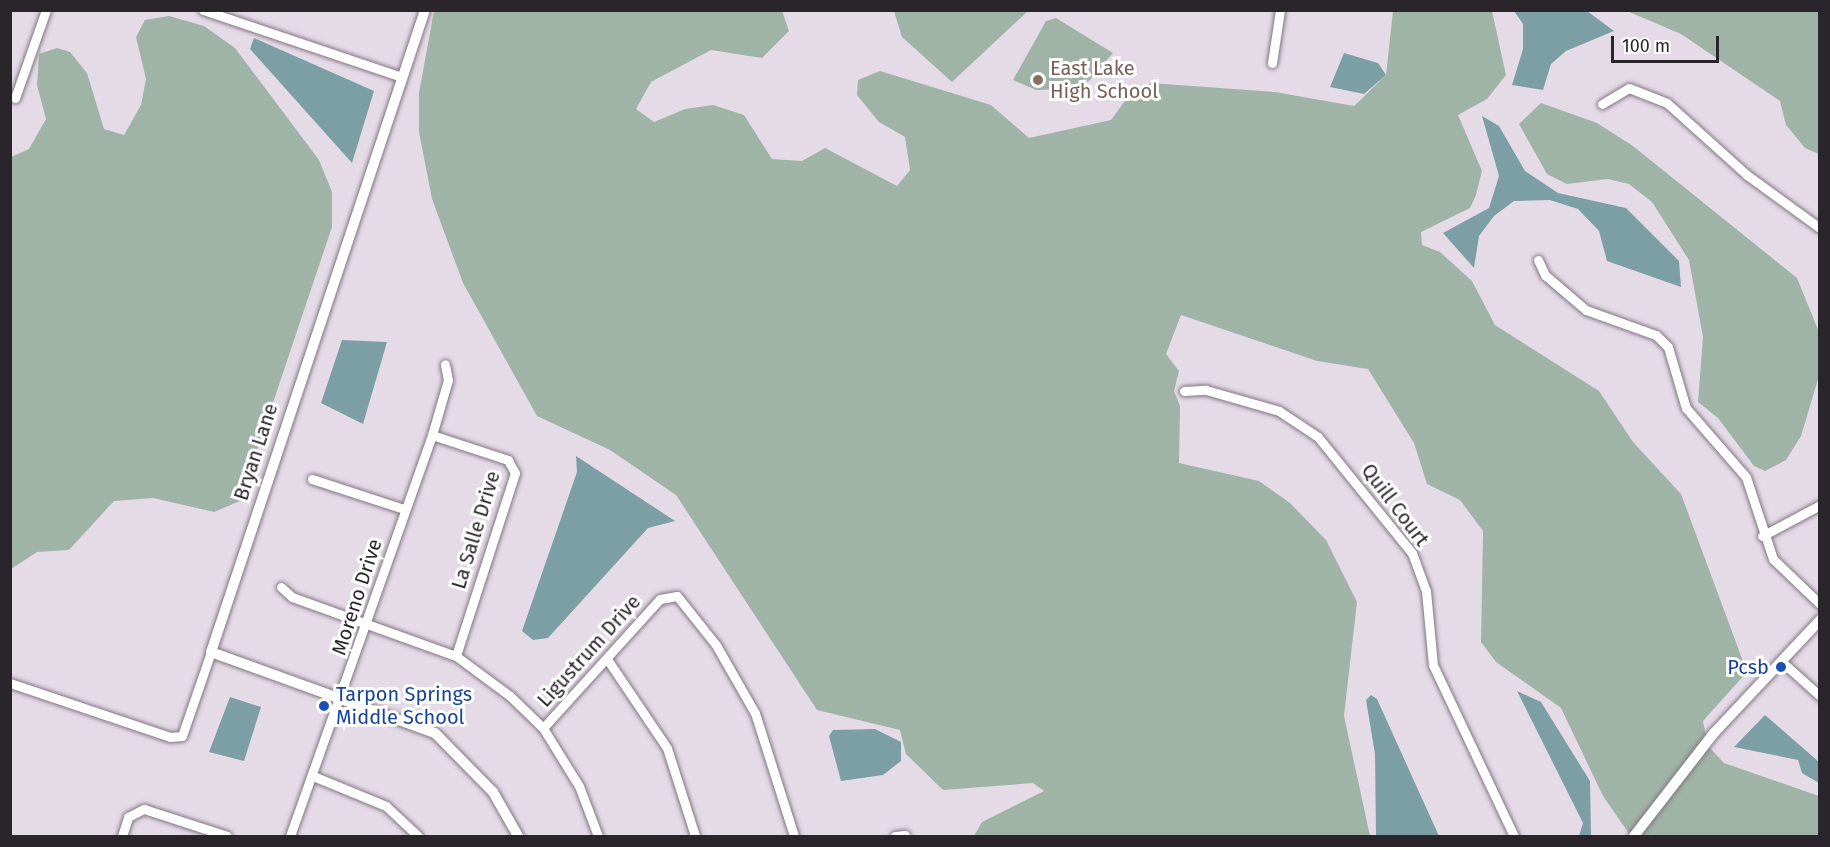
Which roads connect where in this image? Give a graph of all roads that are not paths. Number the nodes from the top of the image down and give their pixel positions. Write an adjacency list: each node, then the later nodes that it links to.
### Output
1 (46, 10): 7 (street)
2 (203, 10): 6 (street)
3 (425, 10): 6 (street, Bryan Lane)
4 (1280, 10): 5 (street)
5 (1272, 63)
6 (402, 77): 22 (street, Bryan Lane)
7 (15, 98)
8 (1602, 104): 9 (street)
9 (1820, 228)
10 (1538, 260): 17 (street)
11 (445, 364): 13 (street)
12 (1184, 391): 39 (street, Quill Court)
13 (432, 435): 16 (street, Moreno Drive); 23 (street, La Salle Drive)
14 (312, 479): 16 (street)
15 (1820, 505): 17 (street)
16 (404, 510): 21 (street, Moreno Drive)
17 (1762, 536): 19 (street)
18 (281, 586): 21 (street)
19 (1820, 604)
20 (1820, 620): 25 (street)
21 (368, 623): 23 (street); 27 (street, Moreno Drive)
22 (211, 652): 26 (street, Bryan Lane); 27 (street)
23 (456, 656): 29 (street)
24 (607, 659): 29 (street, Ligustrum Drive); 37 (street); 38 (street, Ligustrum Drive)
25 (1781, 661): 28 (street); 40 (street)
26 (10, 683)
27 (343, 696): 30 (street, Moreno Drive); 35 (street)
28 (1820, 696)
29 (543, 728): 36 (street)
30 (313, 776): 33 (street, Moreno Drive); 34 (street)
31 (122, 837): 32 (street)
32 (227, 837)
33 (290, 837)
34 (418, 837)
35 (518, 837)
36 (598, 837)
37 (695, 837)
38 (794, 837)
39 (1514, 837)
40 (1634, 837)

